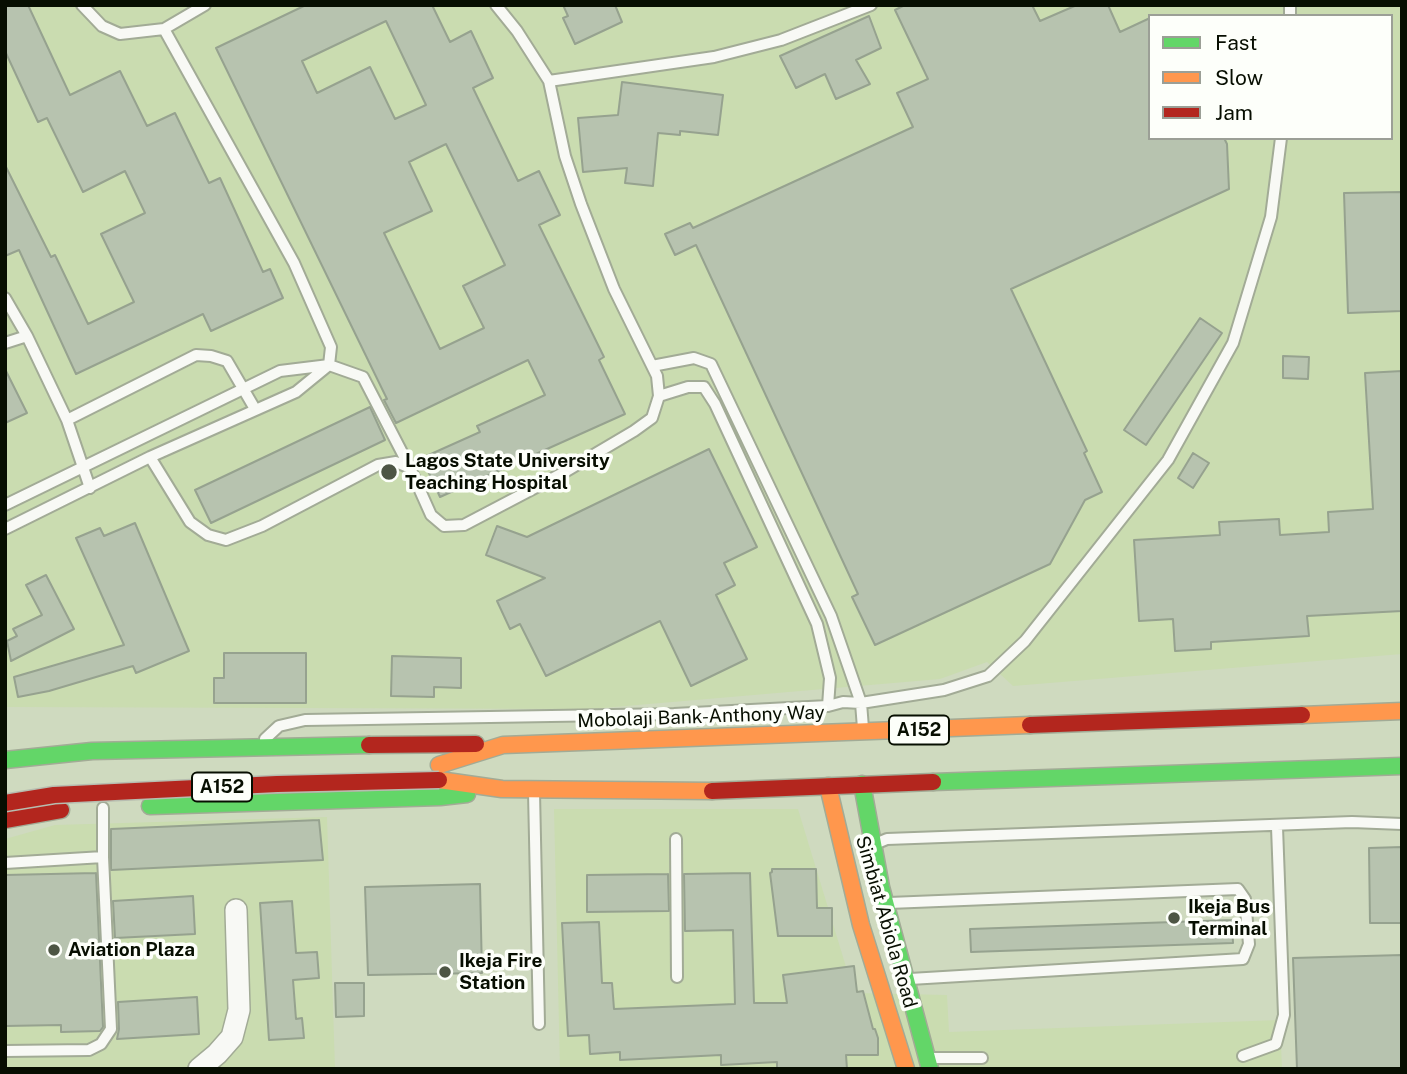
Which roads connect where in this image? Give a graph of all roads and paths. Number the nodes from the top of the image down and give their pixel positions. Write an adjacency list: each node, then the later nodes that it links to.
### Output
1 (82, 5): 5 (lane)
2 (205, 5): 5 (lane)
3 (496, 5): 6 (lane)
4 (871, 5): 6 (lane)
5 (164, 29): 11 (lane)
6 (549, 81): 12 (lane)
7 (1282, 140): 23 (lane)
8 (5, 298): 9 (lane)
9 (27, 336): 10 (lane); 16 (lane)
10 (5, 343)
11 (328, 365): 13 (lane); 15 (lane); 19 (lane)
12 (652, 366): 14 (lane); 23 (lane)
13 (242, 388): 15 (lane); 16 (lane); 18 (lane)
14 (659, 396): 19 (lane); 24 (lane)
15 (255, 409): 17 (lane)
16 (67, 420): 18 (lane)
17 (150, 457): 19 (lane); 20 (lane)
18 (83, 466): 20 (lane); 21 (lane)
19 (410, 468)
20 (90, 488): 22 (lane)
21 (5, 505)
22 (5, 529)
23 (861, 703): 24 (lane); 26 (lane)
24 (828, 706): 28 (lane)
25 (1402, 711): 26 (main road, Mobolaji Bank-Anthony Way / A152)
26 (863, 731): 27 (main road, Mobolaji Bank-Anthony Way / A152)
27 (503, 746): 28 (main road); 32 (main road, Mobolaji Bank-Anthony Way / A152)
28 (259, 747): 29 (main road)
29 (92, 751): 30 (main road); 41 (main road)
30 (5, 760)
31 (1402, 766): 36 (main road, Mobolaji Bank-Anthony Way / A152)
32 (439, 773): 33 (main road, Mobolaji Bank-Anthony Way / A152); 38 (main road, Mobolaji Bank-Anthony Way / A152); 40 (main road, Mobolaji Bank-Anthony Way / A152, bridge)
33 (80, 778)
34 (54, 779): 35 (main road)
35 (28, 783)
36 (862, 784): 37 (main road, Mobolaji Bank-Anthony Way / A152); 46 (main road)
37 (828, 786): 39 (main road, Mobolaji Bank-Anthony Way / A152); 49 (main road, Simbiat Abiola Road)
38 (502, 789): 39 (main road, Mobolaji Bank-Anthony Way / A152); 41 (main road)
39 (534, 789): 54 (lane)
40 (5, 803)
41 (99, 808): 42 (main road); 47 (lane)
42 (5, 820)
43 (1402, 824): 44 (lane)
44 (1277, 827): 46 (lane); 56 (lane)
45 (676, 839): 51 (lane)
46 (873, 845): 49 (main road)
47 (103, 857): 48 (lane); 55 (lane)
48 (5, 863)
49 (871, 904): 52 (main road); 52 (lane); 53 (main road, Simbiat Abiola Road)
50 (236, 910): 59 (street)
51 (677, 976)
52 (905, 979): 53 (lane); 58 (main road)
53 (880, 986): 60 (main road, Simbiat Abiola Road)
54 (539, 1024)
55 (5, 1051)
56 (1243, 1056)
57 (982, 1058): 58 (lane)
58 (928, 1063)
59 (206, 1067)
60 (906, 1069)

